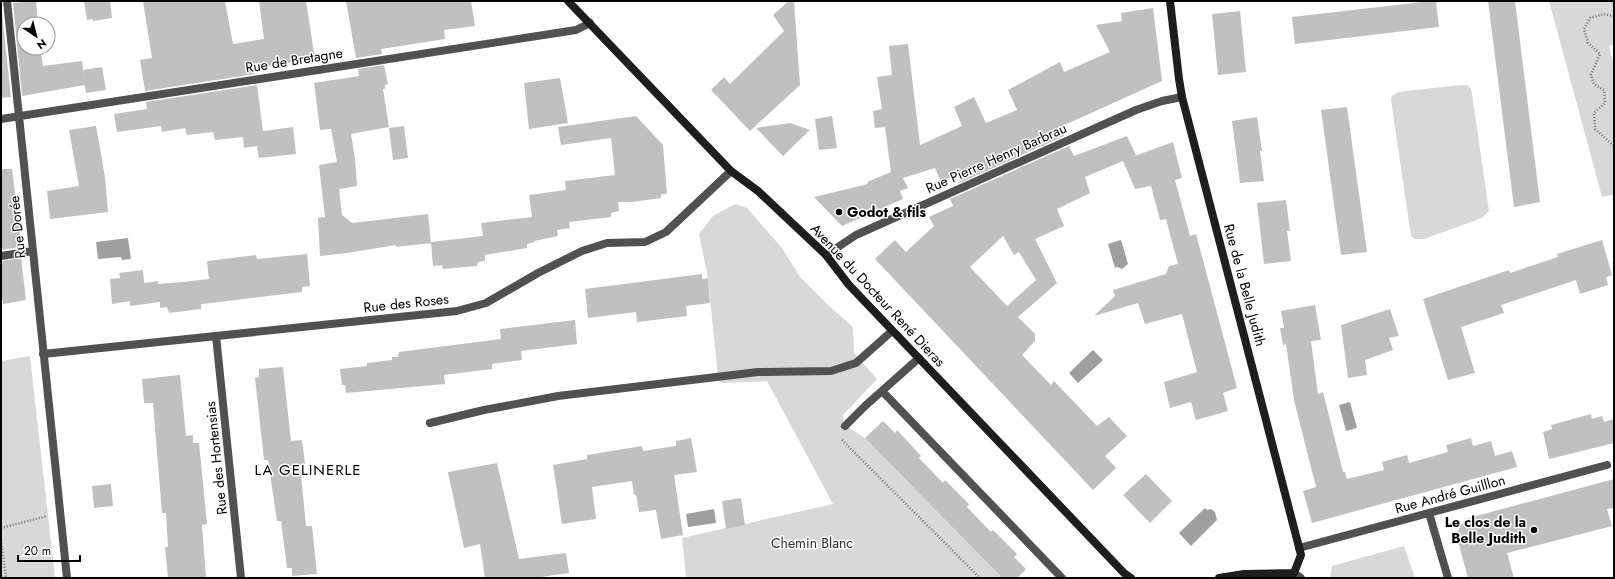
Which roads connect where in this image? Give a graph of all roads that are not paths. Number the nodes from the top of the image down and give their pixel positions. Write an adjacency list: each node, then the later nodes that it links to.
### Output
1 (7, 1): 6 (street, Rue Dorée)
2 (568, 1): 4 (main road, Avenue du Docteur René Dieras)
3 (1170, 1): 5 (main road, Rue de la Belle Judith)
4 (590, 23): 6 (street, Rue de Bretagne); 8 (main road, Avenue du Docteur René Dieras)
5 (1182, 97): 10 (street, Rue Pierre Henry Barbrau); 21 (main road, Rue de la Belle Judith)
6 (19, 116): 7 (street, Rue de Bretagne); 9 (street, Rue Dorée)
7 (1, 119)
8 (731, 171): 10 (main road, Avenue du Docteur René Dieras); 13 (street, Rue des Roses)
9 (33, 251): 11 (street); 14 (street, Rue Dorée)
10 (826, 255): 12 (main road, Avenue du Docteur René Dieras)
11 (1, 256)
12 (892, 330): 15 (main road, Avenue du Docteur René Dieras); 17 (street)
13 (216, 336): 14 (street, Rue des Roses); 24 (street, Rue des Hortensias)
14 (43, 354): 23 (street, Rue Dorée)
15 (919, 358): 16 (street); 26 (main road, Avenue du Docteur René Dieras)
16 (882, 391): 18 (street); 25 (street)
17 (430, 424)
18 (845, 426)
19 (1607, 465): 20 (street, Rue André Guilllon)
20 (1429, 513): 21 (street, Rue André Guilllon); 29 (street)
21 (1299, 548): 22 (main road, Rue de la Belle Judith)
22 (1292, 575): 27 (main road); 28 (street)
23 (67, 578)
24 (241, 578)
25 (1062, 578)
26 (1131, 578)
27 (1219, 578)
28 (1301, 578)
29 (1448, 578)

